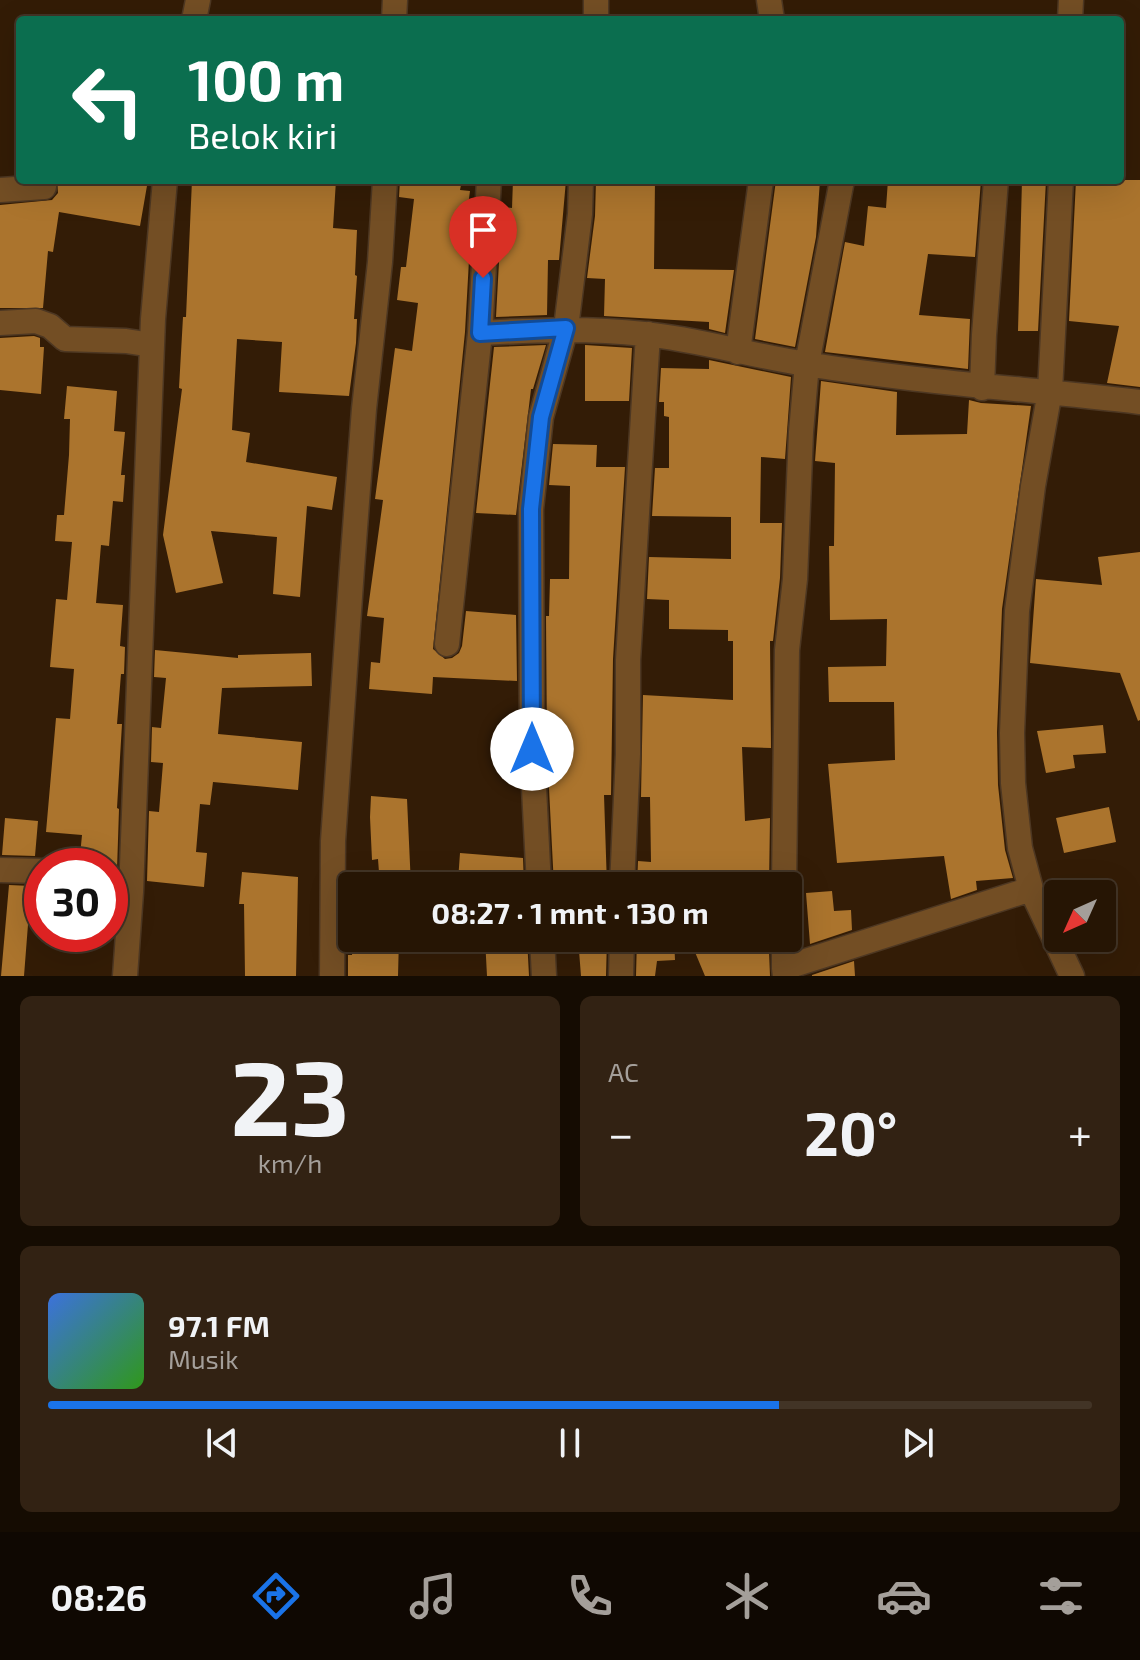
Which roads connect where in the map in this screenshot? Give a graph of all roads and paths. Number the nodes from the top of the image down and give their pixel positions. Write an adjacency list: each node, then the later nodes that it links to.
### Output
1 (165, 184): 15 (street)
2 (385, 184): 34 (street)
3 (489, 184): 13 (street)
4 (581, 184): 12 (street)
5 (760, 184): 16 (street)
6 (841, 184): 17 (street)
7 (996, 184): 18 (street)
8 (1061, 184): 19 (street)
9 (44, 187): 10 (street)
10 (0, 190)
11 (0, 323): 15 (street)
12 (566, 328): 13 (street); 14 (street); 25 (street)
13 (480, 333): 21 (street)
14 (648, 334): 16 (street); 26 (street)
15 (152, 345): 22 (street)
16 (738, 352): 17 (street)
17 (807, 364): 18 (street); 27 (street)
18 (982, 388): 19 (street)
19 (1050, 391): 20 (street); 28 (street)
20 (1140, 402)
21 (447, 644)
22 (122, 848)
23 (0, 870): 24 (street)
24 (24, 871)
25 (538, 872)
26 (623, 872)
27 (784, 872)
28 (1031, 889): 32 (street); 37 (street)
29 (124, 952): 33 (street)
30 (543, 952): 35 (street)
31 (622, 952): 36 (street)
32 (784, 972)
33 (125, 976)
34 (332, 976)
35 (544, 976)
36 (621, 976)
37 (1072, 976)

